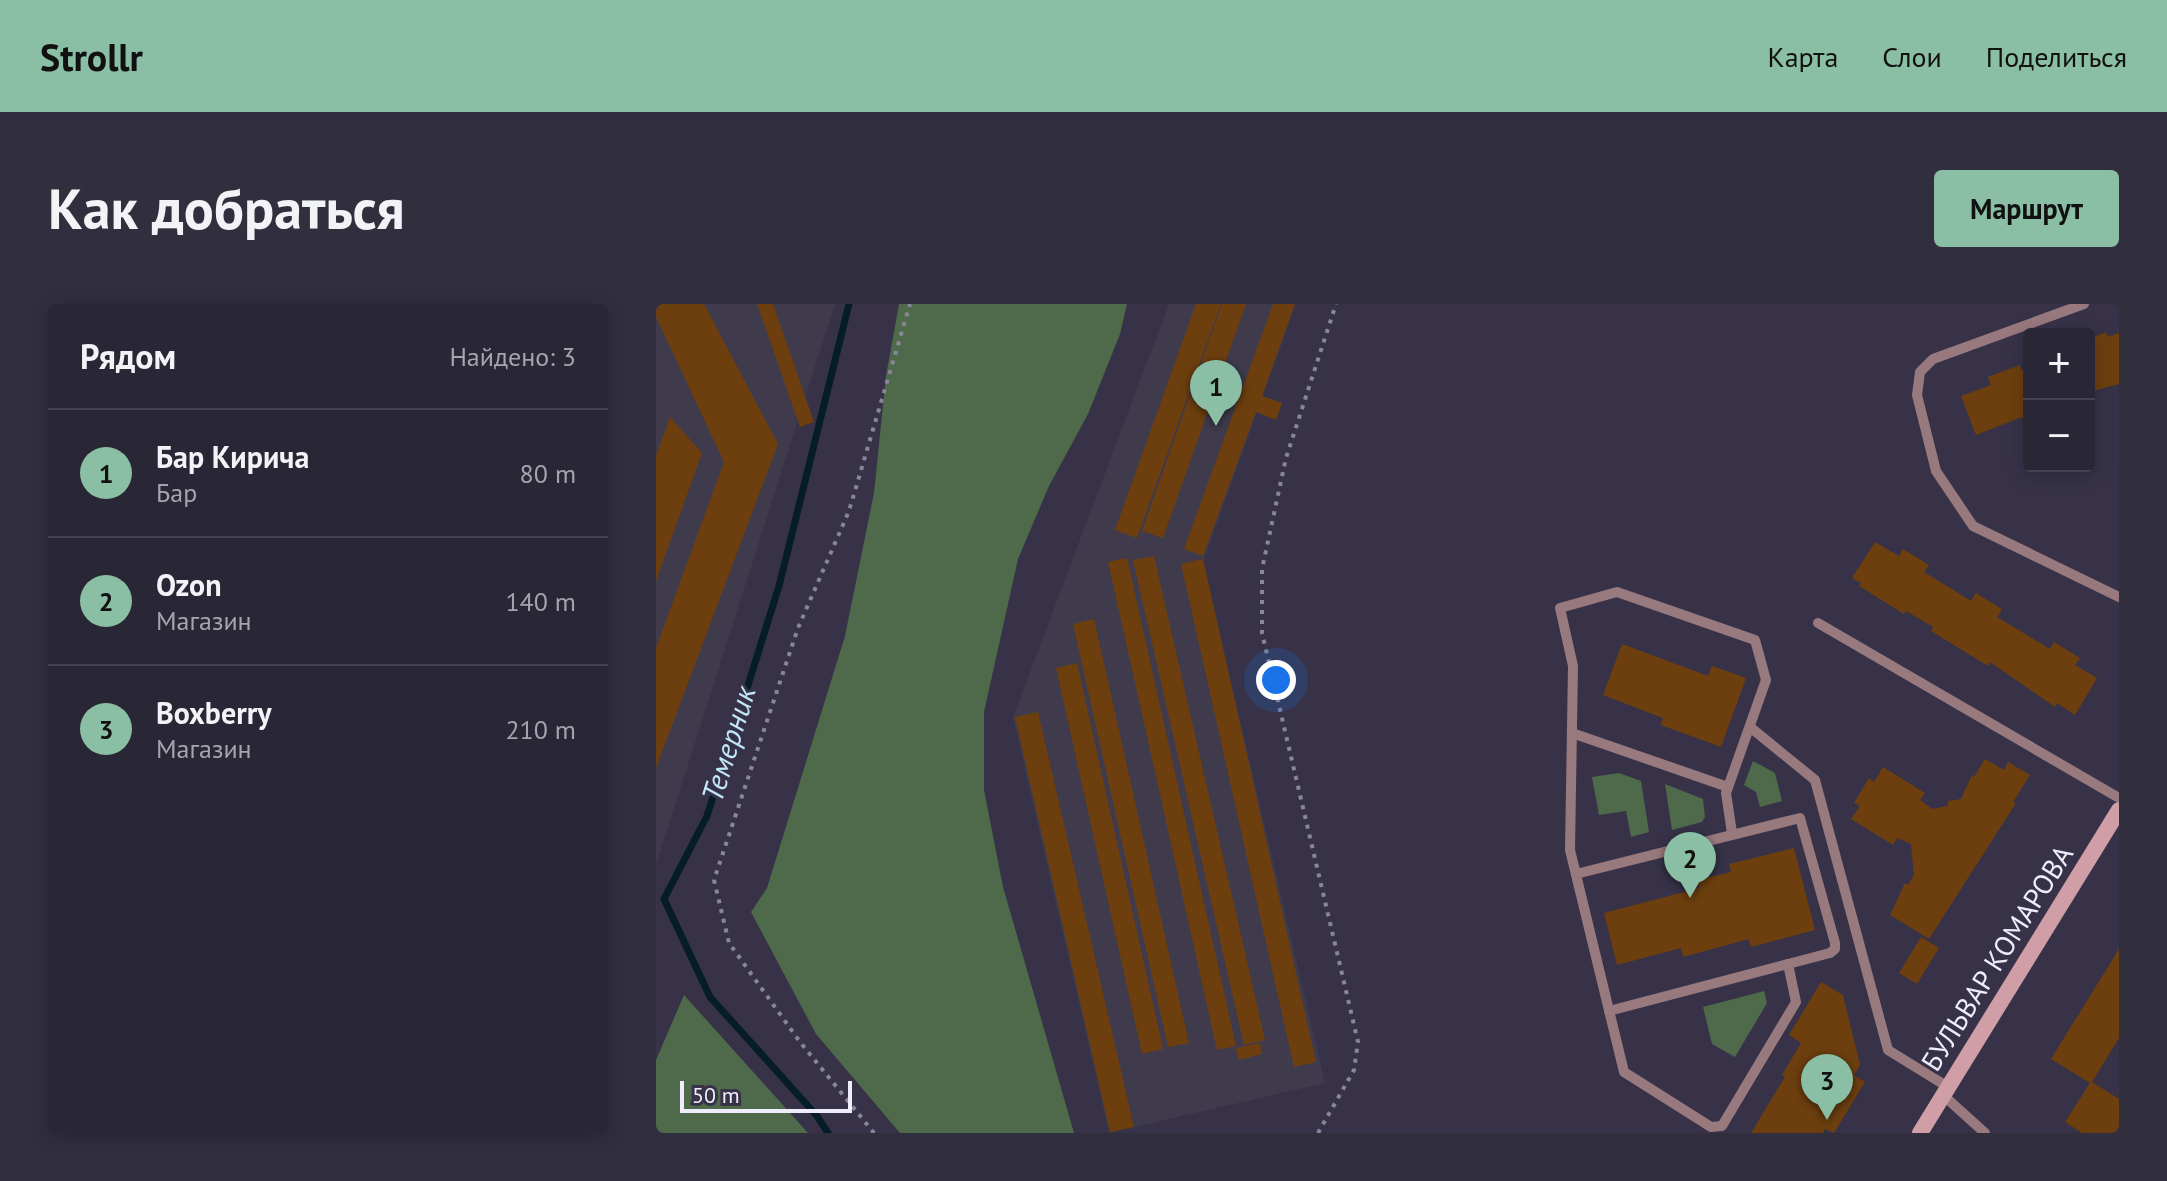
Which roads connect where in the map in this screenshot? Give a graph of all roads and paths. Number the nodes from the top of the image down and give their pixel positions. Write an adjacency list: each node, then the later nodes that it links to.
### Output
1 (910, 304): 16 (path)
2 (1336, 304): 17 (path)
3 (2084, 304): 4 (lane)
4 (2119, 597)
5 (1818, 623): 9 (lane)
6 (1750, 727): 7 (lane); 8 (lane); 15 (lane)
7 (1572, 733): 8 (lane); 12 (lane)
8 (1728, 787): 11 (lane)
9 (2119, 798)
10 (2119, 810): 15 (street, БУЛЬВАР КОМАРОВА)
11 (1732, 833): 12 (lane); 13 (lane)
12 (1576, 874): 14 (lane)
13 (1788, 964): 14 (lane); 14 (lane)
14 (1609, 1011)
15 (1946, 1091): 18 (street, БУЛЬВАР КОМАРОВА); 19 (lane)
16 (874, 1133)
17 (1318, 1133)
18 (1920, 1133)
19 (1985, 1133)

